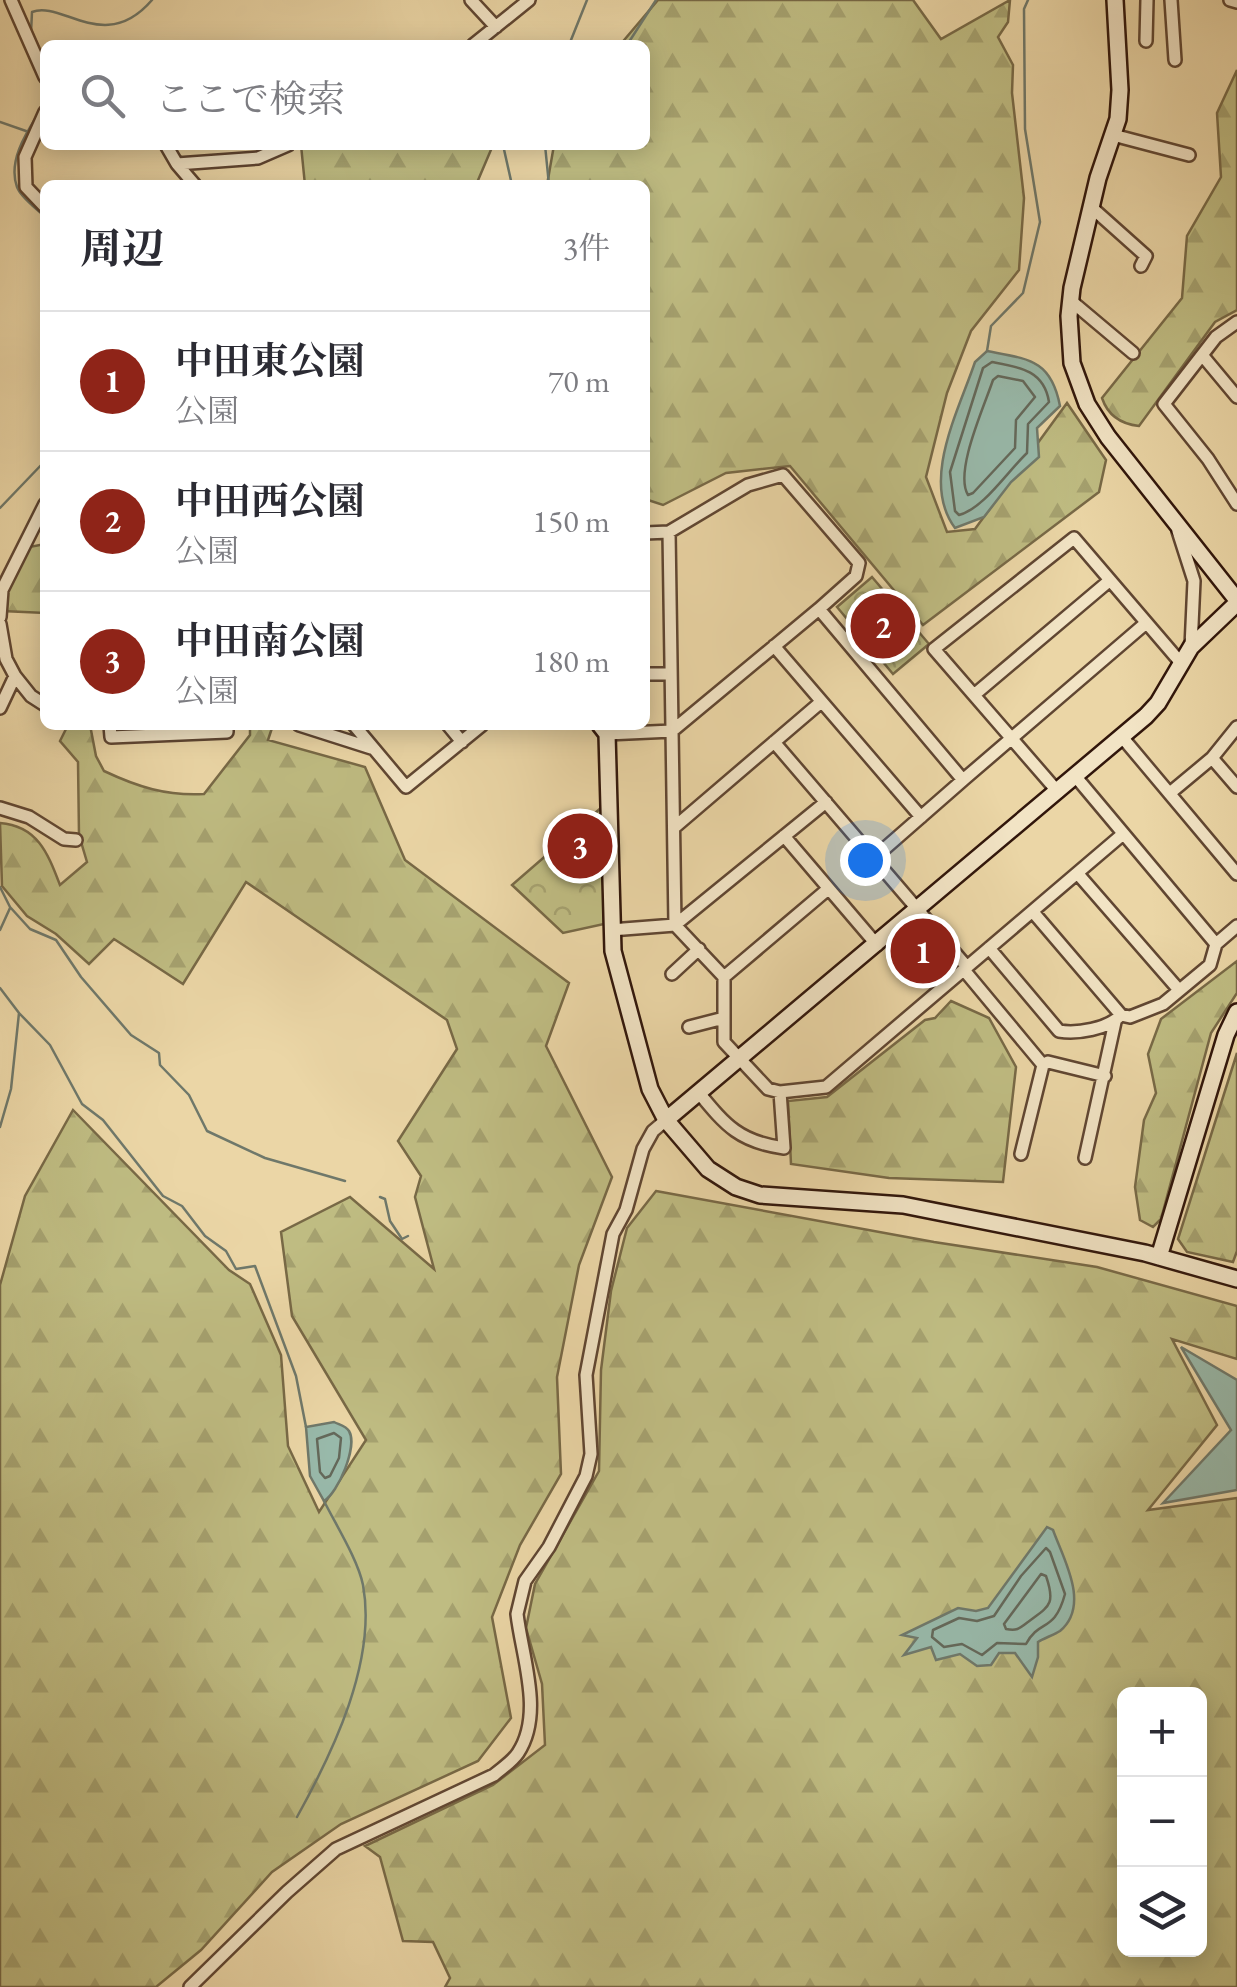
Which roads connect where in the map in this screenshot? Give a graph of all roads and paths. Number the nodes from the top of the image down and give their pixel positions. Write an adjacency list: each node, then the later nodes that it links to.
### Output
1 (11, 0): 11 (street)
2 (470, 0): 7 (street)
3 (529, 0): 7 (street)
4 (1115, 0): 13 (street)
5 (1147, 0): 9 (street)
6 (1171, 0): 10 (street)
7 (496, 27): 8 (street)
8 (479, 40)
9 (1146, 42)
10 (1175, 60)
11 (40, 67)
12 (40, 123): 19 (street)
13 (1113, 135): 16 (street); 20 (street)
14 (169, 150): 17 (street)
15 (276, 150): 17 (street)
16 (1188, 155)
17 (177, 164): 18 (street)
18 (190, 180)
19 (40, 203)
20 (1090, 206): 21 (street); 22 (street)
21 (1141, 266)
22 (1070, 300): 24 (street); 29 (street)
23 (1237, 322): 25 (street)
24 (1133, 354)
25 (1202, 355): 26 (street); 27 (street)
26 (1237, 397)
27 (1237, 504)
28 (40, 514): 35 (street)
29 (1174, 522): 33 (street); 38 (street)
30 (669, 532): 31 (street); 34 (street); 41 (street)
31 (650, 533)
32 (1109, 581): 36 (street); 43 (street); 43 (street)
33 (1237, 602): 38 (street)
34 (818, 609): 37 (street); 63 (street)
35 (0, 620): 42 (street)
36 (1146, 623): 39 (street); 57 (street)
37 (774, 646): 45 (street); 55 (street)
38 (1190, 646): 39 (street)
39 (1181, 663): 56 (street)
40 (650, 674): 41 (street)
41 (671, 674): 55 (street)
42 (15, 676): 44 (street); 46 (street)
43 (974, 695): 57 (street)
44 (40, 702)
45 (821, 702): 59 (street); 69 (street)
46 (0, 708)
47 (1237, 728): 61 (street)
48 (110, 730): 49 (street)
49 (227, 730)
50 (315, 730): 60 (street)
51 (358, 730): 60 (street)
52 (452, 730): 58 (street)
53 (476, 730): 58 (street)
54 (604, 730): 55 (street); 82 (street)
55 (672, 731): 70 (street)
56 (1122, 737): 62 (street); 66 (street)
57 (1011, 738): 63 (street); 65 (street)
58 (462, 742): 60 (street)
59 (774, 742): 67 (street); 70 (street)
60 (374, 749)
61 (1212, 758): 64 (street); 66 (street)
62 (1076, 777): 65 (street); 71 (street)
63 (963, 780): 69 (street)
64 (1237, 787)
65 (1058, 792): 78 (street)
66 (1170, 793): 76 (street)
67 (826, 802): 72 (street); 74 (street)
68 (0, 808): 73 (street)
69 (921, 817): 74 (street)
70 (676, 826): 80 (street)
71 (1123, 834): 75 (street); 83 (street)
72 (784, 836): 77 (street); 80 (street)
73 (76, 840)
74 (874, 857): 78 (street)
75 (1078, 874): 79 (street); 90 (street)
76 (1237, 874)
77 (828, 889): 84 (street); 89 (street)
78 (919, 908): 84 (street); 87 (street)
79 (1033, 912): 85 (street); 93 (street)
80 (676, 925): 82 (street); 86 (street)
81 (1237, 926): 83 (street)
82 (611, 930): 100 (street)
83 (1216, 944): 90 (street)
84 (877, 945): 95 (street)
85 (989, 948): 87 (street); 93 (street)
86 (699, 949): 88 (street); 89 (street)
87 (966, 968): 96 (street); 98 (street)
88 (672, 974)
89 (724, 977): 92 (street)
90 (1178, 990): 93 (street)
91 (1237, 1012): 103 (street)
92 (724, 1018): 94 (street); 95 (street)
93 (1118, 1019): 97 (street)
94 (690, 1027)
95 (741, 1059): 98 (street); 99 (street)
96 (1043, 1064): 97 (street); 101 (street)
97 (1105, 1076): 102 (street)
98 (780, 1092): 99 (street)
99 (699, 1093): 100 (street)
100 (666, 1120): 103 (street); 105 (street)
101 (1021, 1154)
102 (1085, 1158)
103 (1159, 1257): 104 (street)
104 (1237, 1280)
105 (190, 1987)

